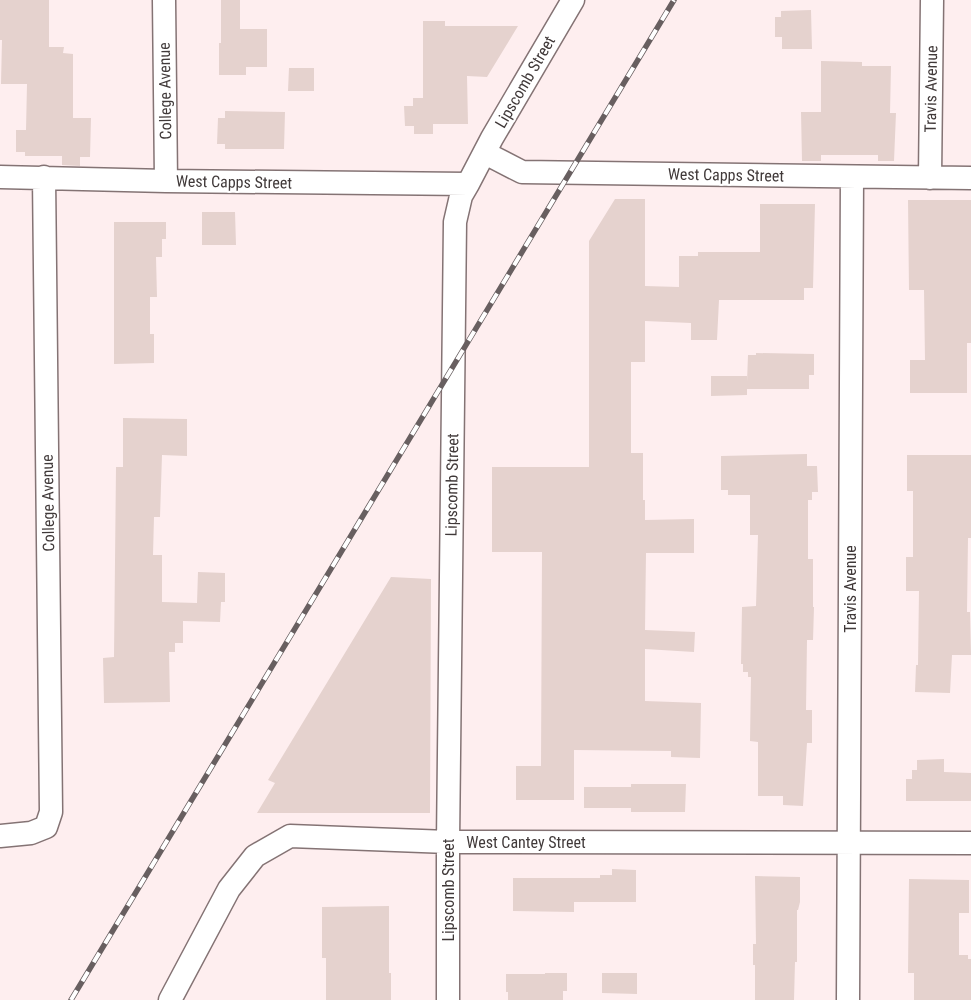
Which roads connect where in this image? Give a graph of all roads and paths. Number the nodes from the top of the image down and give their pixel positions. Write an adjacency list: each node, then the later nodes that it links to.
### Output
1 (164, 0): 10 (street, College Avenue)
2 (573, 0): 4 (street, Lipscomb Street)
3 (932, 0): 8 (street, Travis Avenue)
4 (485, 153): 7 (street, West Capps Street); 11 (street, Lipscomb Street)
5 (0, 177): 6 (street, West Capps Street)
6 (44, 177): 10 (street, West Capps Street); 12 (street, College Avenue)
7 (852, 177): 8 (street, West Capps Street); 14 (street, Travis Avenue)
8 (930, 178): 9 (street, West Capps Street)
9 (971, 178)
10 (166, 181): 11 (street, West Capps Street)
11 (468, 184): 13 (street, Lipscomb Street)
12 (0, 836)
13 (448, 842): 14 (street, West Cantey Street); 16 (street, West Cantey Street); 17 (street, Lipscomb Street)
14 (848, 843): 15 (street, West Cantey Street); 18 (street, Travis Avenue)
15 (971, 843)
16 (170, 1000)
17 (448, 1000)
18 (848, 1000)

